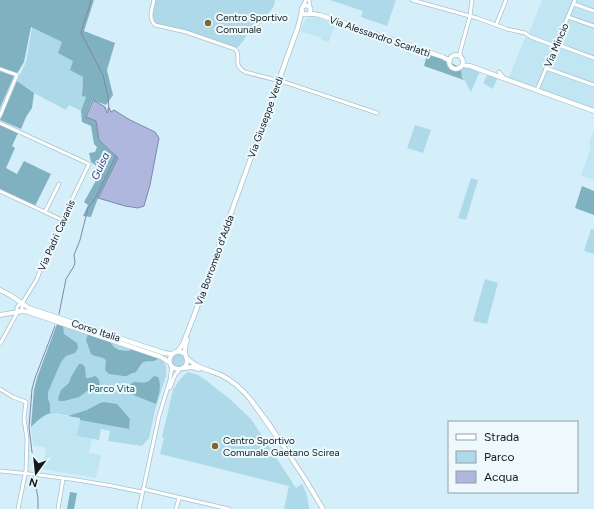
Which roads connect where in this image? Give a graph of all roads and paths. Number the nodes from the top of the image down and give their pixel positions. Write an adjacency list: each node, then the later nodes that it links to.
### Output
1 (154, 0): 27 (street)
2 (306, 0): 9 (street, Via Giuseppe Verdi)
3 (309, 0): 8 (street)
4 (412, 0): 13 (street)
5 (472, 0): 13 (street)
6 (506, 0): 15 (street)
7 (574, 2): 10 (street); 14 (street, Via Mincio)
8 (310, 8): 9 (street); 11 (street, Via Alessandro Scarlatti); 12 (street)
9 (302, 9): 12 (street); 17 (street, Via Giuseppe Verdi)
10 (594, 11)
11 (318, 14): 12 (street, Via Alessandro Scarlatti); 21 (street, Via Alessandro Scarlatti)
12 (308, 15): 17 (street, Via Giuseppe Verdi)
13 (470, 16): 15 (street); 19 (street)
14 (568, 17): 16 (street); 18 (street, Via Mincio)
15 (496, 25): 18 (street)
16 (594, 26)
17 (298, 27): 27 (street, Via Giuseppe Verdi)
18 (556, 45): 20 (street); 23 (street, Via Mincio)
19 (459, 54): 21 (street); 22 (street)
20 (594, 58)
21 (450, 59): 22 (street)
22 (462, 63): 26 (street)
23 (546, 68): 28 (street); 29 (street, Via Mincio)
24 (0, 69): 32 (street)
25 (499, 72): 26 (street)
26 (505, 79): 29 (street)
27 (278, 81): 31 (street); 36 (street, Via Giuseppe Verdi)
28 (594, 85)
29 (537, 90): 30 (street)
30 (594, 111)
31 (377, 112)
32 (0, 116)
33 (0, 123): 38 (street, Via Padri Cavanis)
34 (59, 184): 37 (street)
35 (0, 191): 37 (street)
36 (233, 208): 42 (street, Via Borromeo d'Adda)
37 (45, 212): 38 (street)
38 (62, 220): 40 (street, Via Padri Cavanis)
39 (0, 290): 40 (street, Corso Italia)
40 (22, 304): 41 (street, Via Padri Cavanis); 46 (street, Corso Italia)
41 (20, 312): 43 (street); 44 (street, Via Padri Cavanis); 48 (street, Corso Italia)
42 (195, 313): 45 (street, Via Borromeo d'Adda); 47 (street, Via Borromeo d'Adda)
43 (0, 315)
44 (0, 343)
45 (178, 351): 46 (street); 47 (street)
46 (171, 354): 48 (street)
47 (186, 356): 50 (street); 51 (street)
48 (169, 362): 49 (street)
49 (172, 366): 50 (street); 53 (street)
50 (182, 368): 51 (street); 53 (street)
51 (232, 382): 64 (street)
52 (0, 390): 55 (street)
53 (159, 416): 57 (street)
54 (0, 471): 55 (street)
55 (26, 473): 56 (street); 59 (street)
56 (63, 479): 57 (street); 60 (street)
57 (143, 491): 58 (street); 61 (street)
58 (179, 498): 62 (street); 63 (street)
59 (18, 509)
60 (58, 509)
61 (139, 509)
62 (176, 509)
63 (229, 509)
64 (324, 509)

